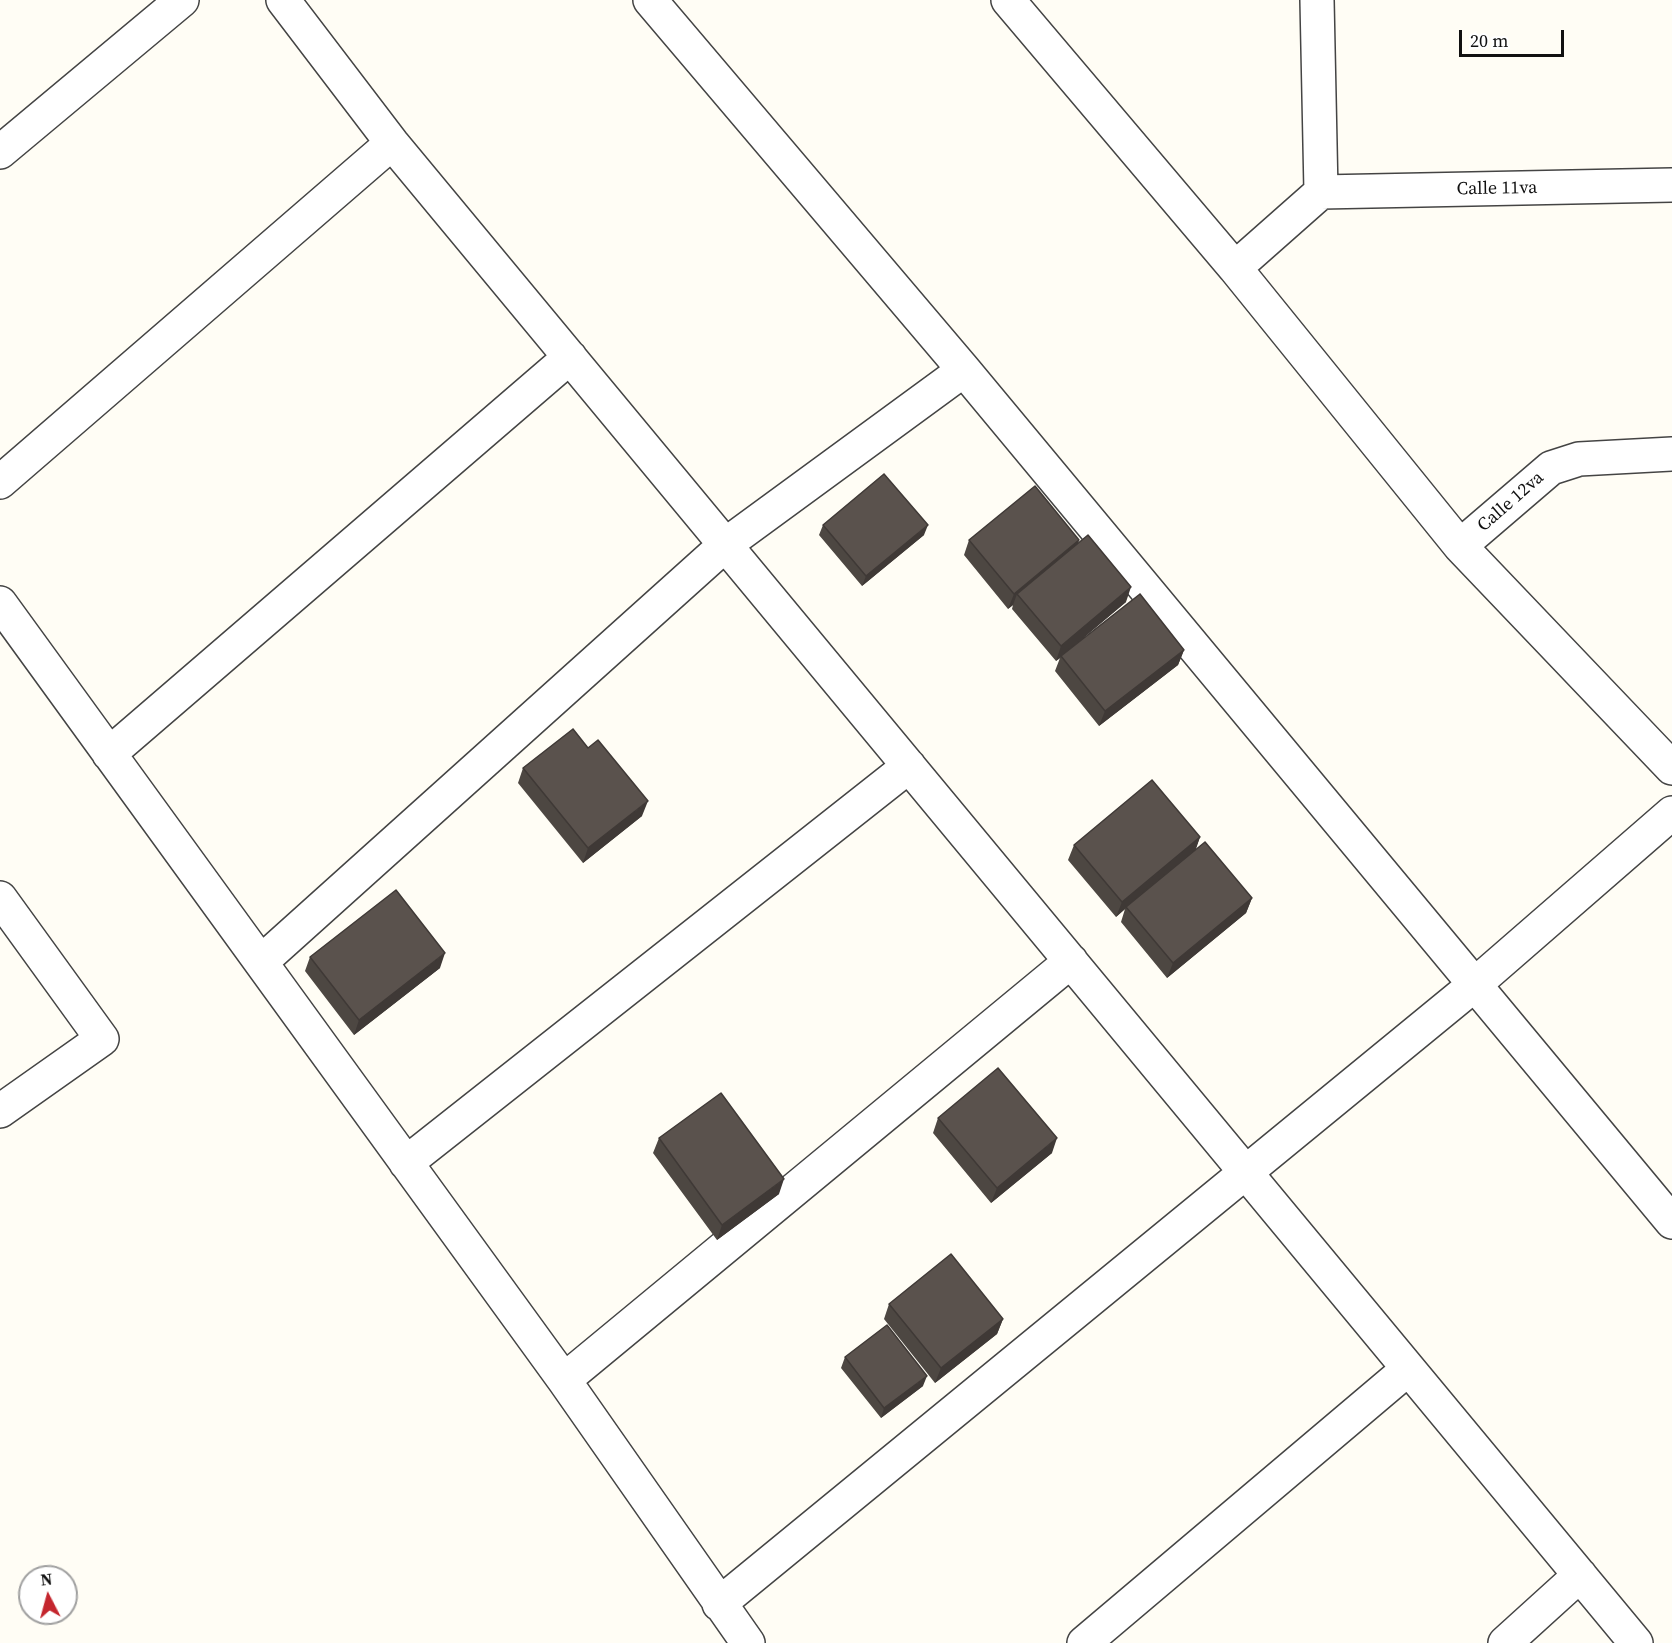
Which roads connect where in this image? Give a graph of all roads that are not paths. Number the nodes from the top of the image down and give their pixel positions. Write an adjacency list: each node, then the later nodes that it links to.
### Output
1 (182, 0): 7 (street)
2 (283, 0): 6 (street)
3 (650, 0): 12 (street)
4 (1008, 0): 10 (street)
5 (1317, 0): 9 (street)
6 (392, 143): 11 (street); 14 (street)
7 (0, 152)
8 (1672, 186): 9 (street, Calle 11va)
9 (1322, 192): 10 (street)
10 (1234, 268): 16 (street)
11 (570, 357): 15 (street); 18 (street)
12 (964, 370): 15 (street); 25 (street)
13 (1672, 454): 16 (street, Calle 12va)
14 (0, 482)
15 (725, 545): 19 (street); 24 (street)
16 (1460, 546): 20 (street)
17 (0, 603): 18 (street)
18 (109, 754): 24 (street)
19 (909, 766): 23 (street); 27 (street)
20 (1672, 768)
21 (1672, 813): 25 (street)
22 (0, 898): 26 (street)
23 (1071, 961): 28 (street); 31 (street)
24 (261, 962): 27 (street)
25 (1473, 986): 28 (street); 29 (street)
26 (0, 1111)
27 (406, 1163): 31 (street)
28 (1246, 1174): 30 (street); 33 (street)
29 (1672, 1222)
30 (1408, 1369): 32 (street); 35 (street)
31 (564, 1380): 33 (street)
32 (1580, 1575): 36 (street); 37 (street)
33 (719, 1605): 34 (street)
34 (748, 1643)
35 (1084, 1643)
36 (1505, 1643)
37 (1636, 1643)

